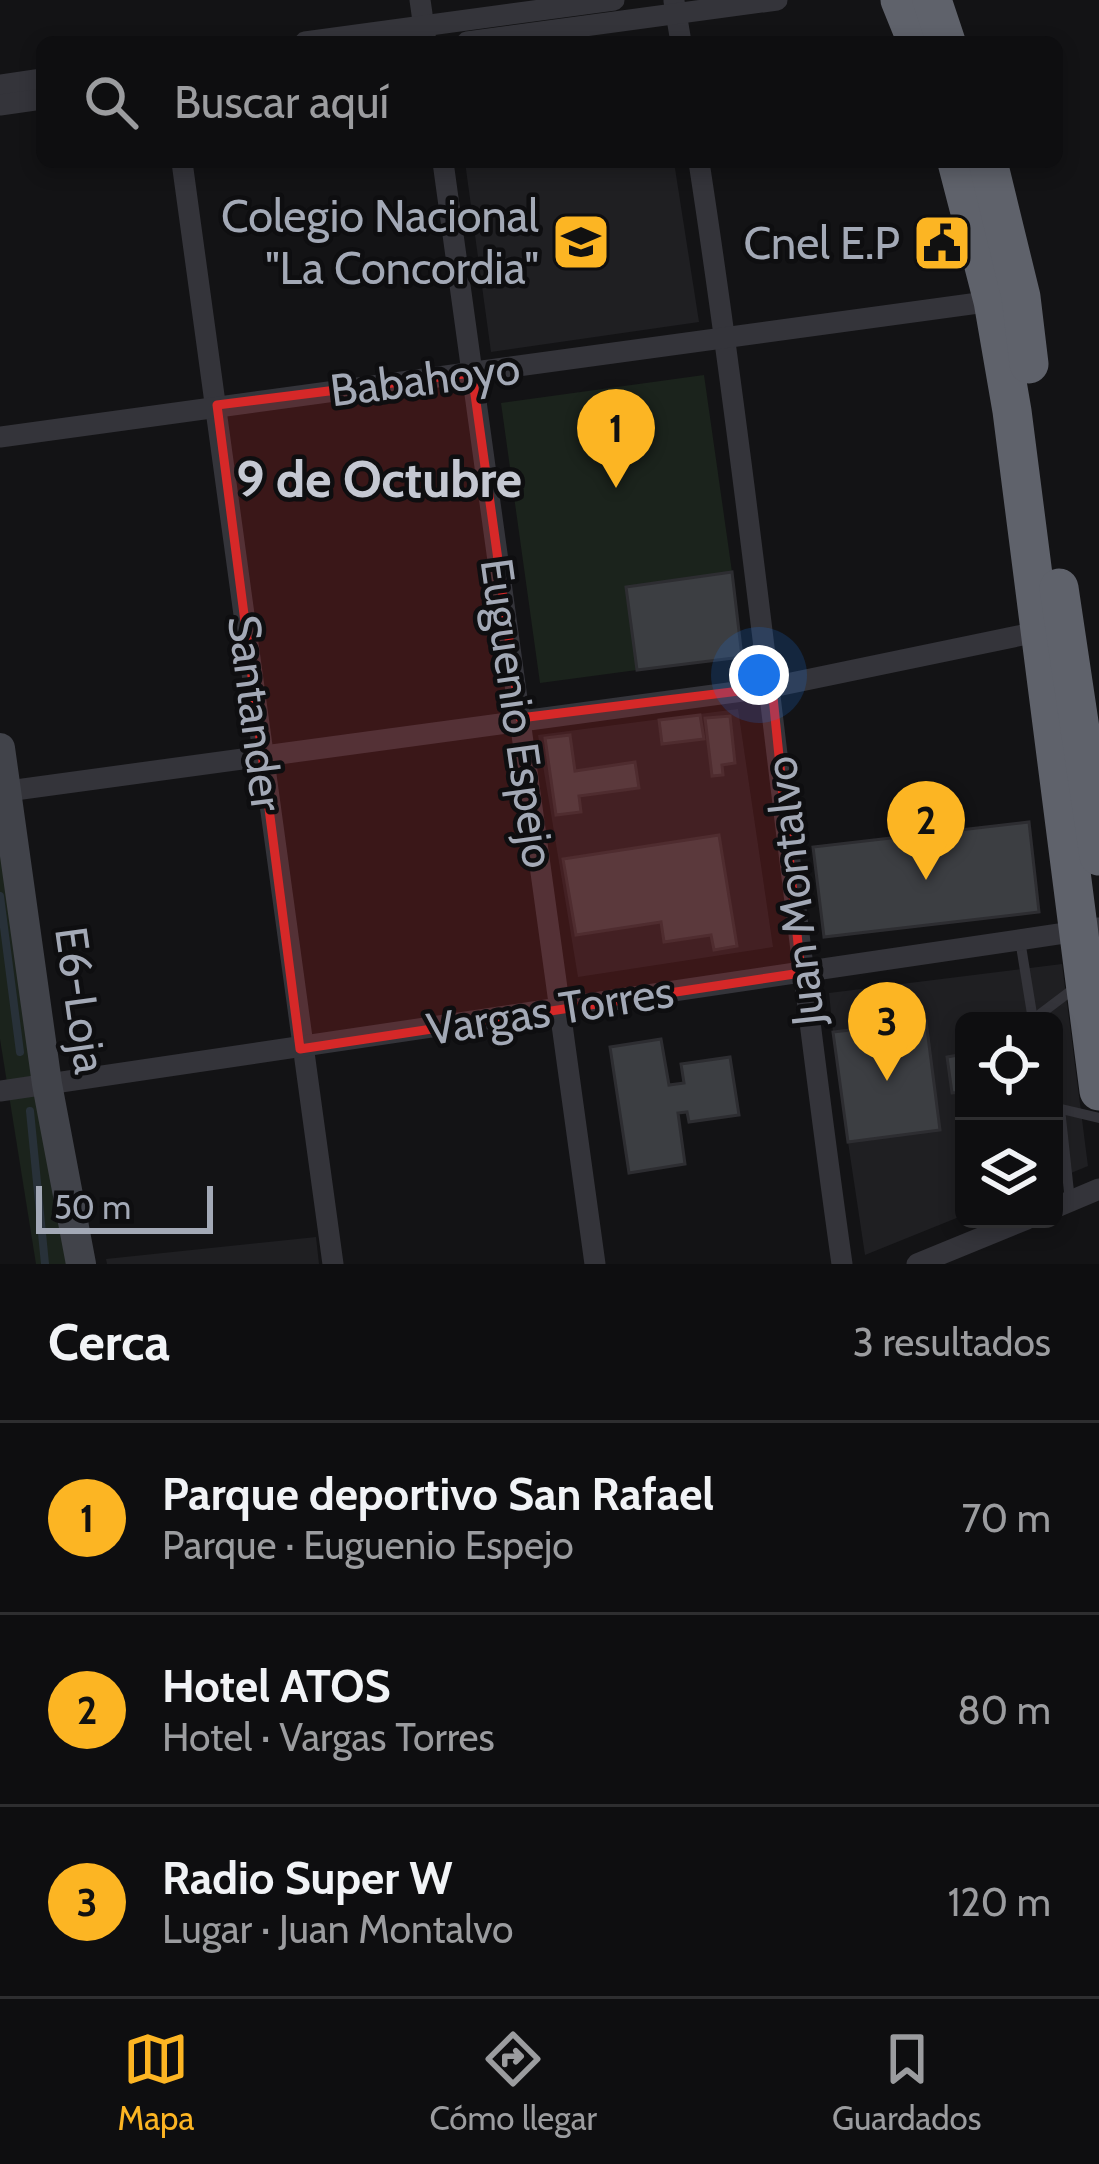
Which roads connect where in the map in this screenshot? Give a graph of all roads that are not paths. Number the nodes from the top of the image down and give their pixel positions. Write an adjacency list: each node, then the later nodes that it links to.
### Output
1 (420, 0): 7 (street)
2 (614, 0): 7 (street)
3 (777, 0): 6 (street)
4 (900, 0): 10 (highway)
5 (932, 0): 11 (highway)
6 (675, 7): 9 (street)
7 (425, 34): 8 (street)
8 (395, 36)
9 (503, 36)
10 (914, 36)
11 (944, 36)
12 (36, 80): 13 (street)
13 (0, 85)
14 (36, 101): 15 (street)
15 (0, 105)
16 (183, 168): 24 (street, Santander)
17 (443, 168): 23 (street, Euguenio Espejo)
18 (700, 168): 22 (street, Juan Montalvo)
19 (959, 168): 21 (highway)
20 (989, 168): 32 (highway)
21 (993, 301): 22 (street, Babahoyo); 26 (highway)
22 (726, 338): 23 (street, Babahoyo); 27 (street, Juan Montalvo)
23 (472, 374): 24 (street, Babahoyo); 28 (street, Euguenio Espejo)
24 (218, 405): 25 (street, Babahoyo); 30 (street, Santander)
25 (0, 437)
26 (1037, 632): 27 (street); 33 (highway)
27 (772, 687): 28 (street); 35 (street, Juan Montalvo)
28 (520, 718): 30 (street); 37 (street, Euguenio Espejo)
29 (0, 748): 31 (main road, E6-Loja)
30 (260, 753): 31 (street); 40 (street, Santander)
31 (3, 805): 41 (main road, E6-Loja)
32 (1099, 856)
33 (1088, 930): 34 (street, Vargas Torres); 36 (highway)
34 (1020, 940): 35 (street, Vargas Torres); 38 (lane)
35 (801, 973): 37 (street, Vargas Torres); 52 (street, Juan Montalvo)
36 (1084, 982): 39 (lane); 43 (highway)
37 (556, 1008): 40 (street, Vargas Torres); 51 (street, Euguenio Espejo)
38 (1031, 1012)
39 (1043, 1012)
40 (300, 1048): 41 (street, Vargas Torres); 50 (street, Santander)
41 (47, 1084): 42 (street, Vargas Torres); 49 (main road, E6-Loja)
42 (0, 1091)
43 (1099, 1091)
44 (1063, 1109): 45 (lane)
45 (1099, 1118)
46 (1099, 1189): 47 (street)
47 (1063, 1204)
48 (1005, 1228): 53 (street)
49 (81, 1264)
50 (333, 1264)
51 (595, 1264)
52 (842, 1264)
53 (917, 1264)

